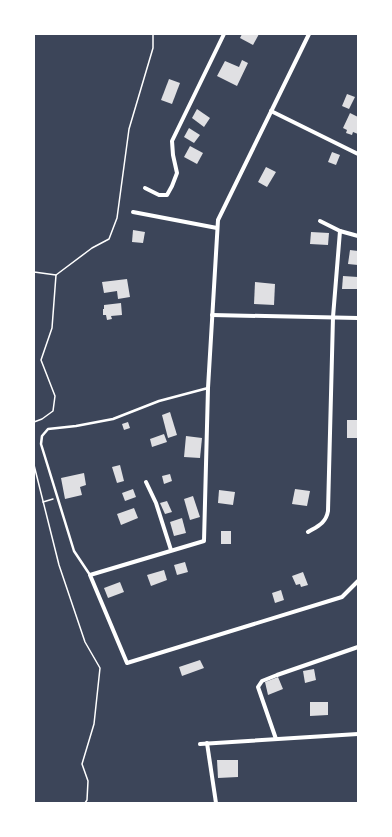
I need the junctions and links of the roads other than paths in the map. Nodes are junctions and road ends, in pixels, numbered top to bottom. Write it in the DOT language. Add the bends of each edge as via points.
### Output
graph roads {
  1 [pos="224,34"];
  2 [pos="310,34"];
  3 [pos="271,111"];
  4 [pos="358,154"];
  5 [pos="145,188"];
  6 [pos="133,212"];
  7 [pos="320,221"];
  8 [pos="218,228"];
  9 [pos="340,231"];
  10 [pos="358,236"];
  11 [pos="212,315"];
  12 [pos="333,317"];
  13 [pos="358,318"];
  14 [pos="208,388"];
  15 [pos="146,482"];
  16 [pos="308,532"];
  17 [pos="171,550"];
  18 [pos="90,575"];
  19 [pos="358,581"];
  20 [pos="358,646"];
  21 [pos="358,734"];
  22 [pos="276,739"];
  23 [pos="207,743"];
  24 [pos="200,744"];
  25 [pos="216,803"];
  1 -- 5 [label="street" via="172,141 177,173 172,186 167,195 159,195"];
  2 -- 3 [label="street"];
  3 -- 4 [label="street"];
  3 -- 8 [label="street" via="218,220"];
  6 -- 8 [label="street"];
  7 -- 9 [label="street"];
  8 -- 11 [label="street"];
  9 -- 10 [label="street"];
  9 -- 12 [label="street"];
  11 -- 12 [label="street"];
  11 -- 14 [label="street"];
  12 -- 13 [label="street"];
  12 -- 16 [label="street" via="328,511 323,523"];
  14 -- 17 [label="street" via="204,541"];
  14 -- 18 [label="lane" via="159,401 113,419 48,429 42,436 41,444 74,551"];
  15 -- 17 [label="street" via="156,503"];
  17 -- 18 [label="street"];
  18 -- 19 [label="street" via="127,663 342,596"];
  20 -- 22 [label="street" via="262,681 258,687"];
  21 -- 22 [label="street"];
  22 -- 23 [label="street"];
  23 -- 24 [label="street"];
  23 -- 25 [label="street"];
}
